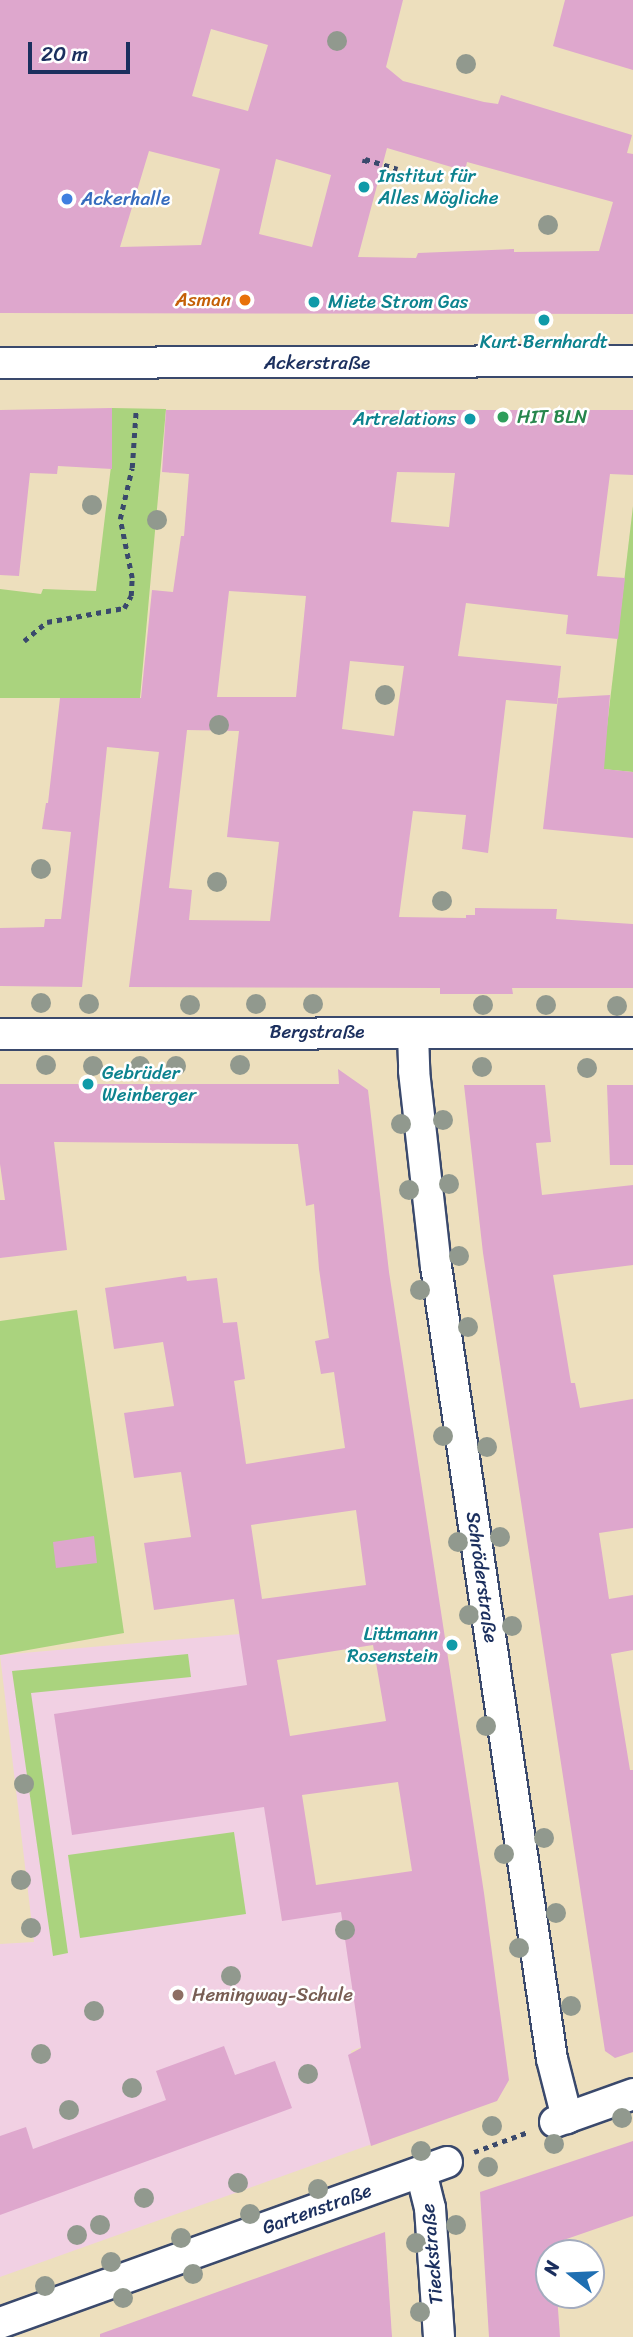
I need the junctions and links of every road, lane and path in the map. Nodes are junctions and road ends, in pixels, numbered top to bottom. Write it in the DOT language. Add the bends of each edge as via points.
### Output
graph roads {
  1 [pos="364,163"];
  2 [pos="398,169"];
  3 [pos="633,361"];
  4 [pos="0,363"];
  5 [pos="136,409"];
  6 [pos="24,641"];
  7 [pos="633,1033"];
  8 [pos="0,1034"];
  9 [pos="413,1034"];
  10 [pos="633,2094"];
  11 [pos="561,2120"];
  12 [pos="434,2167"];
  13 [pos="0,2323"];
  14 [pos="439,2337"];
  1 -- 2 [label="path" via="365,159"];
  3 -- 4 [label="street, Ackerstraße"];
  5 -- 6 [label="path" via="132,468 120,519 132,578 131,596 124,608 47,622"];
  7 -- 9 [label="street, Bergstraße"];
  8 -- 9 [label="street, Bergstraße"];
  9 -- 11 [label="street, Schröderstraße" via="436,1266"];
  10 -- 11 [label="street"];
  11 -- 12 [label="path"];
  12 -- 13 [label="street, Gartenstraße"];
  12 -- 14 [label="street, Tieckstraße" via="430,2208"];
}
